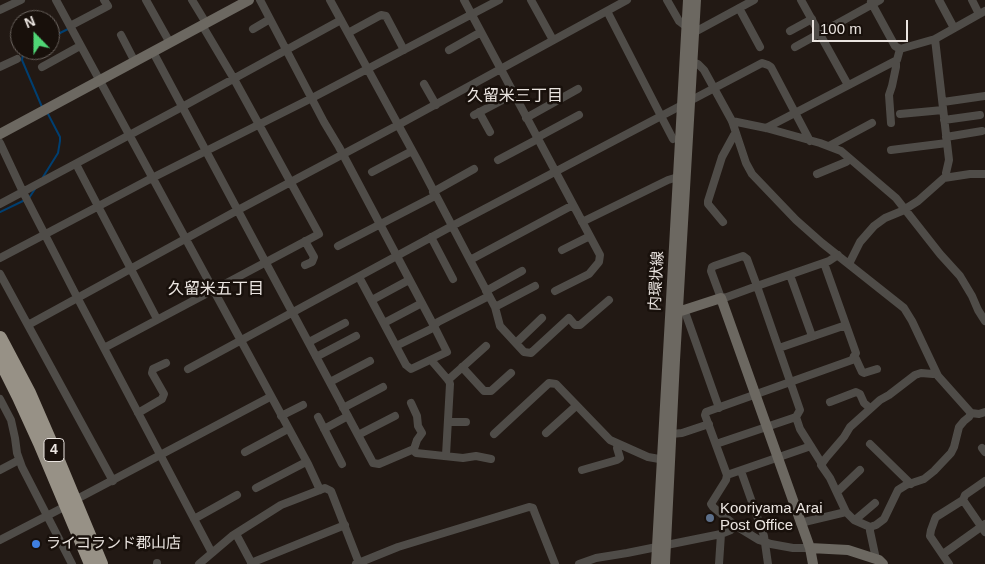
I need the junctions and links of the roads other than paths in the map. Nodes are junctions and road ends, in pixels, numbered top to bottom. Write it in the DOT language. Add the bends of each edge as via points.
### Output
graph roads {
  1 [pos="20,0"];
  2 [pos="56,0"];
  3 [pos="104,0"];
  4 [pos="146,0"];
  5 [pos="192,0"];
  6 [pos="250,0"];
  7 [pos="260,0"];
  8 [pos="330,0"];
  9 [pos="464,0"];
  10 [pos="499,0"];
  11 [pos="532,0"];
  12 [pos="627,0"];
  13 [pos="667,0"];
  14 [pos="688,0"];
  15 [pos="696,0"];
  16 [pos="754,0"];
  17 [pos="801,0"];
  18 [pos="880,0"];
  19 [pos="939,0"];
  20 [pos="972,0"];
  21 [pos="871,2"];
  22 [pos="739,8"];
  23 [pos="0,10"];
  24 [pos="607,11"];
  25 [pos="982,12"];
  26 [pos="472,15"];
  27 [pos="270,19"];
  28 [pos="812,19"];
  29 [pos="341,20"];
  30 [pos="204,24"];
  31 [pos="70,26"];
  32 [pos="954,28"];
  33 [pos="253,29"];
  34 [pos="690,30"];
  35 [pos="790,31"];
  36 [pos="348,32"];
  37 [pos="481,32"];
  38 [pos="819,33"];
  39 [pos="121,35"];
  40 [pos="935,39"];
  41 [pos="553,40"];
  42 [pos="170,43"];
  43 [pos="80,46"];
  44 [pos="794,47"];
  45 [pos="760,48"];
  46 [pos="286,50"];
  47 [pos="404,50"];
  48 [pos="450,50"];
  49 [pos="900,50"];
  50 [pos="153,52"];
  51 [pos="15,60"];
  52 [pos="896,61"];
  53 [pos="135,62"];
  54 [pos="692,62"];
  55 [pos="0,67"];
  56 [pos="42,67"];
  57 [pos="367,69"];
  58 [pos="501,69"];
  59 [pos="234,79"];
  60 [pos="99,81"];
  61 [pos="424,84"];
  62 [pos="848,85"];
  63 [pos="714,88"];
  64 [pos="578,89"];
  65 [pos="514,94"];
  66 [pos="985,96"];
  67 [pos="312,98"];
  68 [pos="686,103"];
  69 [pos="436,104"];
  70 [pos="943,106"];
  71 [pos="182,107"];
  72 [pos="795,112"];
  73 [pos="984,113"];
  74 [pos="900,114"];
  75 [pos="579,115"];
  76 [pos="661,116"];
  77 [pos="526,118"];
  78 [pos="944,120"];
  79 [pos="732,121"];
  80 [pos="872,123"];
  81 [pos="891,123"];
  82 [pos="259,125"];
  83 [pos="398,125"];
  84 [pos="766,128"];
  85 [pos="982,131"];
  86 [pos="490,132"];
  87 [pos="736,133"];
  88 [pos="0,134"];
  89 [pos="128,135"];
  90 [pos="538,138"];
  91 [pos="673,139"];
  92 [pos="810,140"];
  93 [pos="947,140"];
  94 [pos="0,143"];
  95 [pos="829,146"];
  96 [pos="892,150"];
  97 [pos="206,151"];
  98 [pos="412,151"];
  99 [pos="343,154"];
  100 [pos="850,159"];
  101 [pos="498,160"];
  102 [pos="76,164"];
  103 [pos="474,169"];
  104 [pos="555,171"];
  105 [pos="372,172"];
  106 [pos="817,174"];
  107 [pos="985,174"];
  108 [pos="678,177"];
  109 [pos="947,177"];
  110 [pos="152,178"];
  111 [pos="291,182"];
  112 [pos="23,192"];
  113 [pos="434,194"];
  114 [pos="0,204"];
  115 [pos="573,205"];
  116 [pos="98,206"];
  117 [pos="905,208"];
  118 [pos="238,210"];
  119 [pos="582,222"];
  120 [pos="723,222"];
  121 [pos="380,224"];
  122 [pos="452,226"];
  123 [pos="45,234"];
  124 [pos="590,236"];
  125 [pos="431,238"];
  126 [pos="185,240"];
  127 [pos="305,241"];
  128 [pos="338,246"];
  129 [pos="562,250"];
  130 [pos="397,256"];
  131 [pos="838,256"];
  132 [pos="0,258"];
  133 [pos="470,260"];
  134 [pos="266,262"];
  135 [pos="824,263"];
  136 [pos="849,264"];
  137 [pos="305,265"];
  138 [pos="130,269"];
  139 [pos="522,271"];
  140 [pos="0,274"];
  141 [pos="790,275"];
  142 [pos="359,276"];
  143 [pos="453,279"];
  144 [pos="409,280"];
  145 [pos="535,286"];
  146 [pos="757,286"];
  147 [pos="212,290"];
  148 [pos="556,291"];
  149 [pos="487,293"];
  150 [pos="77,297"];
  151 [pos="721,298"];
  152 [pos="372,300"];
  153 [pos="609,300"];
  154 [pos="422,304"];
  155 [pos="495,307"];
  156 [pos="681,311"];
  157 [pos="293,312"];
  158 [pos="542,318"];
  159 [pos="157,319"];
  160 [pos="985,321"];
  161 [pos="345,323"];
  162 [pos="384,323"];
  163 [pos="28,325"];
  164 [pos="846,325"];
  165 [pos="434,326"];
  166 [pos="356,336"];
  167 [pos="812,336"];
  168 [pos="0,338"];
  169 [pos="240,340"];
  170 [pos="309,342"];
  171 [pos="516,343"];
  172 [pos="396,346"];
  173 [pos="486,346"];
  174 [pos="104,348"];
  175 [pos="779,348"];
  176 [pos="854,356"];
  177 [pos="316,357"];
  178 [pos="0,359"];
  179 [pos="431,360"];
  180 [pos="370,361"];
  181 [pos="166,363"];
  182 [pos="462,368"];
  183 [pos="188,369"];
  184 [pos="877,369"];
  185 [pos="511,372"];
  186 [pos="936,374"];
  187 [pos="448,380"];
  188 [pos="330,382"];
  189 [pos="791,382"];
  190 [pos="383,387"];
  191 [pos="755,394"];
  192 [pos="270,397"];
  193 [pos="0,399"];
  194 [pos="830,402"];
  195 [pos="411,403"];
  196 [pos="303,405"];
  197 [pos="576,406"];
  198 [pos="343,408"];
  199 [pos="719,408"];
  200 [pos="870,408"];
  201 [pos="138,412"];
  202 [pos="985,412"];
  203 [pos="971,413"];
  204 [pos="281,416"];
  205 [pos="348,416"];
  206 [pos="395,416"];
  207 [pos="318,417"];
  208 [pos="796,417"];
  209 [pos="448,422"];
  210 [pos="466,422"];
  211 [pos="709,424"];
  212 [pos="766,427"];
  213 [pos="288,429"];
  214 [pos="324,429"];
  215 [pos="546,433"];
  216 [pos="494,434"];
  217 [pos="671,434"];
  218 [pos="358,435"];
  219 [pos="618,444"];
  220 [pos="716,444"];
  221 [pos="870,444"];
  222 [pos="811,446"];
  223 [pos="413,450"];
  224 [pos="245,452"];
  225 [pos="446,455"];
  226 [pos="161,456"];
  227 [pos="491,458"];
  228 [pos="777,458"];
  229 [pos="19,460"];
  230 [pos="666,460"];
  231 [pos="306,462"];
  232 [pos="342,464"];
  233 [pos="822,464"];
  234 [pos="0,470"];
  235 [pos="582,470"];
  236 [pos="741,470"];
  237 [pos="860,470"];
  238 [pos="727,475"];
  239 [pos="112,481"];
  240 [pos="985,481"];
  241 [pos="911,484"];
  242 [pos="256,488"];
  243 [pos="320,490"];
  244 [pos="837,492"];
  245 [pos="237,495"];
  246 [pos="963,500"];
  247 [pos="71,503"];
  248 [pos="875,503"];
  249 [pos="846,512"];
  250 [pos="48,516"];
  251 [pos="194,519"];
  252 [pos="855,520"];
  253 [pos="800,523"];
  254 [pos="345,525"];
  255 [pos="736,526"];
  256 [pos="870,526"];
  257 [pos="984,527"];
  258 [pos="236,534"];
  259 [pos="721,534"];
  260 [pos="0,540"];
  261 [pos="765,542"];
  262 [pos="661,546"];
  263 [pos="810,548"];
  264 [pos="212,553"];
  265 [pos="942,554"];
  266 [pos="601,561"];
  267 [pos="879,561"];
  268 [pos="251,563"];
  269 [pos="358,563"];
  270 [pos="72,564"];
  271 [pos="90,564"];
  272 [pos="102,564"];
  273 [pos="199,564"];
  274 [pos="555,564"];
  275 [pos="579,564"];
  276 [pos="656,564"];
  277 [pos="665,564"];
  278 [pos="719,564"];
  279 [pos="768,564"];
  280 [pos="813,564"];
  281 [pos="949,564"];
  1 -- 23 [label="street"];
  2 -- 31 [label="street"];
  3 -- 31 [label="street" via="108,6"];
  4 -- 42 [label="street"];
  5 -- 30 [label="street"];
  6 -- 30 [label="street"];
  7 -- 27 [label="street"];
  8 -- 29 [label="street"];
  9 -- 26 [label="street"];
  10 -- 26 [label="street"];
  11 -- 41 [label="street"];
  12 -- 24 [label="street"];
  13 -- 34 [label="street" via="679,21"];
  14 -- 34 [label="street, 内環状線"];
  15 -- 34 [label="street, 内環状線"];
  16 -- 22 [label="street"];
  17 -- 28 [label="street"];
  18 -- 21 [label="street"];
  19 -- 32 [label="street"];
  20 -- 25 [label="street"];
  21 -- 38 [label="street"];
  21 -- 49 [label="street" via="894,46"];
  22 -- 34 [label="street"];
  22 -- 45 [label="street"];
  24 -- 41 [label="street"];
  24 -- 76 [label="street"];
  25 -- 32 [label="street"];
  26 -- 37 [label="street"];
  26 -- 47 [label="street"];
  27 -- 33 [label="street"];
  27 -- 46 [label="street"];
  28 -- 35 [label="street"];
  28 -- 38 [label="street"];
  29 -- 36 [label="street"];
  29 -- 46 [label="street"];
  30 -- 42 [label="street"];
  30 -- 59 [label="street"];
  31 -- 43 [label="street"];
  32 -- 40 [label="street"];
  34 -- 54 [label="street, 内環状線"];
  34 -- 68 [label="street, 内環状線"];
  36 -- 47 [label="street" via="381,15 386,16"];
  36 -- 57 [label="street"];
  37 -- 48 [label="street"];
  37 -- 58 [label="street"];
  38 -- 44 [label="street"];
  38 -- 62 [label="street"];
  39 -- 53 [label="street"];
  40 -- 49 [label="street"];
  40 -- 70 [label="street"];
  41 -- 58 [label="street"];
  42 -- 50 [label="street"];
  43 -- 56 [label="street"];
  43 -- 60 [label="street"];
  46 -- 59 [label="street"];
  46 -- 67 [label="street"];
  47 -- 57 [label="street"];
  49 -- 52 [label="street"];
  50 -- 53 [label="street"];
  50 -- 71 [label="street"];
  51 -- 55 [label="street"];
  52 -- 62 [label="street"];
  52 -- 81 [label="street" via="889,95"];
  53 -- 60 [label="street"];
  54 -- 63 [label="street" via="701,66"];
  54 -- 68 [label="street, 内環状線"];
  57 -- 67 [label="street"];
  57 -- 83 [label="street"];
  58 -- 65 [label="street"];
  58 -- 69 [label="street"];
  59 -- 71 [label="street"];
  59 -- 82 [label="street"];
  60 -- 88 [label="street"];
  60 -- 89 [label="street"];
  61 -- 69 [label="street"];
  62 -- 72 [label="street"];
  63 -- 68 [label="street"];
  63 -- 72 [label="street" via="762,64 768,65"];
  63 -- 79 [label="street"];
  64 -- 77 [label="street"];
  65 -- 77 [label="street"];
  65 -- 86 [label="street" via="477,114"];
  66 -- 70 [label="street"];
  67 -- 82 [label="street"];
  67 -- 99 [label="street"];
  68 -- 76 [label="street"];
  68 -- 108 [label="street, 内環状線"];
  68 -- 156 [label="street, 内環状線"];
  69 -- 83 [label="street"];
  70 -- 74 [label="street"];
  70 -- 78 [label="street"];
  71 -- 89 [label="street"];
  71 -- 97 [label="street"];
  72 -- 84 [label="street"];
  72 -- 92 [label="street"];
  73 -- 78 [label="street"];
  75 -- 90 [label="street"];
  76 -- 91 [label="street"];
  76 -- 104 [label="street"];
  77 -- 90 [label="street"];
  78 -- 93 [label="street"];
  79 -- 84 [label="street"];
  79 -- 87 [label="street"];
  80 -- 95 [label="street"];
  82 -- 97 [label="street"];
  82 -- 111 [label="street"];
  83 -- 98 [label="street"];
  83 -- 99 [label="street"];
  84 -- 92 [label="street"];
  85 -- 93 [label="street"];
  87 -- 120 [label="street" via="722,157 708,201"];
  87 -- 131 [label="street" via="752,174 796,220"];
  89 -- 102 [label="street"];
  89 -- 110 [label="street"];
  90 -- 101 [label="street"];
  90 -- 104 [label="street"];
  92 -- 95 [label="street"];
  93 -- 96 [label="street"];
  93 -- 109 [label="street"];
  94 -- 112 [label="street"];
  95 -- 100 [label="street"];
  97 -- 110 [label="street"];
  97 -- 118 [label="street"];
  98 -- 105 [label="street"];
  98 -- 113 [label="street"];
  99 -- 111 [label="street"];
  99 -- 121 [label="street"];
  100 -- 106 [label="street"];
  100 -- 117 [label="street"];
  102 -- 112 [label="street"];
  102 -- 116 [label="street"];
  103 -- 113 [label="street"];
  104 -- 115 [label="street"];
  104 -- 122 [label="street"];
  107 -- 109 [label="street"];
  108 -- 119 [label="street"];
  108 -- 230 [label="street, 内環状線"];
  109 -- 117 [label="street"];
  110 -- 116 [label="street"];
  110 -- 126 [label="street"];
  111 -- 118 [label="street"];
  111 -- 127 [label="street" via="319,234"];
  112 -- 114 [label="street"];
  112 -- 123 [label="street"];
  113 -- 121 [label="street"];
  113 -- 122 [label="street"];
  115 -- 119 [label="street"];
  115 -- 133 [label="street"];
  116 -- 123 [label="street"];
  116 -- 138 [label="street"];
  117 -- 136 [label="street" via="874,226 860,242"];
  117 -- 160 [label="street" via="960,276"];
  118 -- 126 [label="street"];
  118 -- 134 [label="street"];
  119 -- 124 [label="street"];
  121 -- 128 [label="street"];
  121 -- 130 [label="street"];
  122 -- 125 [label="street"];
  122 -- 133 [label="street"];
  123 -- 132 [label="street"];
  123 -- 150 [label="street"];
  124 -- 129 [label="street"];
  124 -- 148 [label="street" via="600,255 599,262 589,274"];
  125 -- 130 [label="street"];
  125 -- 143 [label="street"];
  126 -- 138 [label="street"];
  126 -- 147 [label="street"];
  127 -- 134 [label="street"];
  127 -- 137 [label="street" via="314,257"];
  130 -- 142 [label="street"];
  130 -- 144 [label="street"];
  131 -- 135 [label="street"];
  131 -- 136 [label="street"];
  133 -- 149 [label="street"];
  134 -- 147 [label="street"];
  134 -- 157 [label="street"];
  135 -- 141 [label="street"];
  135 -- 164 [label="street"];
  136 -- 186 [label="street" via="904,308"];
  138 -- 150 [label="street"];
  138 -- 159 [label="street"];
  139 -- 149 [label="street"];
  140 -- 163 [label="street"];
  141 -- 146 [label="street"];
  141 -- 167 [label="street"];
  142 -- 152 [label="street"];
  142 -- 157 [label="street"];
  144 -- 152 [label="street"];
  144 -- 154 [label="street"];
  145 -- 155 [label="street"];
  146 -- 151 [label="street"];
  146 -- 151 [label="street" via="747,258 743,256 720,263 711,271"];
  146 -- 175 [label="street"];
  147 -- 159 [label="street"];
  147 -- 169 [label="street"];
  149 -- 155 [label="street"];
  149 -- 165 [label="street"];
  150 -- 163 [label="street"];
  150 -- 174 [label="street"];
  151 -- 156 [label="street"];
  151 -- 191 [label="street"];
  152 -- 162 [label="street"];
  153 -- 171 [label="street" via="580,325 575,325 569,318 531,353 524,352"];
  154 -- 162 [label="street"];
  154 -- 165 [label="street"];
  155 -- 171 [label="street" via="500,326"];
  156 -- 199 [label="street"];
  156 -- 217 [label="street, 内環状線"];
  157 -- 169 [label="street"];
  157 -- 170 [label="street"];
  158 -- 171 [label="street"];
  159 -- 174 [label="street"];
  161 -- 170 [label="street"];
  162 -- 172 [label="street"];
  163 -- 239 [label="street"];
  164 -- 167 [label="street"];
  164 -- 176 [label="street" via="856,353"];
  165 -- 172 [label="street"];
  165 -- 179 [label="street" via="447,352"];
  166 -- 177 [label="street"];
  167 -- 175 [label="street"];
  168 -- 247 [label="highway, 4" via="29,393"];
  169 -- 183 [label="street"];
  169 -- 192 [label="street"];
  170 -- 177 [label="street"];
  172 -- 179 [label="street" via="411,369"];
  173 -- 182 [label="street"];
  174 -- 201 [label="street"];
  175 -- 189 [label="street"];
  176 -- 184 [label="street" via="864,373"];
  176 -- 189 [label="street" via="852,360"];
  177 -- 188 [label="street"];
  178 -- 247 [label="highway, 4"];
  179 -- 187 [label="street"];
  180 -- 188 [label="street"];
  181 -- 201 [label="street" via="153,369 152,373 164,394 162,399"];
  182 -- 185 [label="street" via="484,391 491,391"];
  182 -- 187 [label="street"];
  186 -- 200 [label="street" via="921,373 909,379"];
  186 -- 203 [label="street"];
  187 -- 209 [label="street"];
  188 -- 198 [label="street"];
  189 -- 191 [label="street"];
  189 -- 208 [label="street" via="800,410"];
  190 -- 198 [label="street"];
  191 -- 199 [label="street"];
  191 -- 212 [label="street"];
  192 -- 204 [label="street"];
  192 -- 226 [label="street"];
  193 -- 229 [label="street" via="11,420"];
  194 -- 200 [label="street" via="856,392"];
  195 -- 223 [label="street" via="422,433"];
  196 -- 204 [label="street"];
  197 -- 215 [label="street"];
  197 -- 216 [label="street" via="556,384 549,383"];
  197 -- 219 [label="street" via="606,437"];
  198 -- 205 [label="street"];
  199 -- 211 [label="street" via="706,412"];
  200 -- 233 [label="street" via="850,427"];
  201 -- 226 [label="street"];
  202 -- 203 [label="street"];
  203 -- 241 [label="street" via="959,426 949,455 934,471"];
  204 -- 213 [label="street"];
  205 -- 214 [label="street"];
  205 -- 218 [label="street"];
  206 -- 218 [label="street"];
  207 -- 214 [label="street"];
  208 -- 212 [label="street"];
  208 -- 222 [label="street"];
  209 -- 210 [label="street"];
  209 -- 225 [label="street"];
  211 -- 217 [label="street"];
  211 -- 220 [label="street"];
  212 -- 220 [label="street"];
  212 -- 228 [label="street"];
  213 -- 224 [label="street"];
  213 -- 231 [label="street"];
  214 -- 232 [label="street"];
  217 -- 230 [label="street, 内環状線"];
  218 -- 223 [label="street" via="373,463 379,464"];
  219 -- 230 [label="street"];
  219 -- 235 [label="street" via="620,458"];
  220 -- 238 [label="street"];
  221 -- 241 [label="street"];
  222 -- 228 [label="street"];
  222 -- 233 [label="street"];
  223 -- 225 [label="street"];
  225 -- 227 [label="street"];
  226 -- 239 [label="street"];
  226 -- 251 [label="street"];
  228 -- 236 [label="street"];
  228 -- 253 [label="street"];
  229 -- 234 [label="street"];
  229 -- 250 [label="street"];
  230 -- 262 [label="street, 内環状線"];
  231 -- 242 [label="street"];
  231 -- 243 [label="street"];
  233 -- 244 [label="street"];
  236 -- 238 [label="street"];
  236 -- 261 [label="street"];
  237 -- 244 [label="street"];
  238 -- 255 [label="street" via="711,504"];
  239 -- 247 [label="street"];
  240 -- 246 [label="street"];
  241 -- 256 [label="street" via="897,491 884,519"];
  243 -- 254 [label="street" via="330,490"];
  243 -- 258 [label="street" via="281,505"];
  244 -- 249 [label="street"];
  245 -- 251 [label="street"];
  246 -- 257 [label="street"];
  246 -- 265 [label="street" via="934,520 930,536"];
  247 -- 250 [label="street"];
  247 -- 271 [label="highway, 4"];
  247 -- 272 [label="highway, 4"];
  248 -- 252 [label="street"];
  249 -- 252 [label="street"];
  249 -- 253 [label="street"];
  250 -- 260 [label="street"];
  250 -- 270 [label="street"];
  251 -- 264 [label="street"];
  252 -- 256 [label="street"];
  253 -- 263 [label="street"];
  254 -- 268 [label="street"];
  254 -- 269 [label="street"];
  255 -- 259 [label="street"];
  255 -- 261 [label="street"];
  256 -- 267 [label="street"];
  257 -- 265 [label="street"];
  258 -- 264 [label="street"];
  258 -- 268 [label="street"];
  259 -- 262 [label="street"];
  259 -- 278 [label="street"];
  261 -- 263 [label="street"];
  261 -- 279 [label="street"];
  262 -- 266 [label="street"];
  262 -- 276 [label="street, 内環状線"];
  262 -- 277 [label="street, 内環状線"];
  263 -- 267 [label="street" via="842,549"];
  263 -- 280 [label="street"];
  264 -- 273 [label="street"];
  265 -- 281 [label="street"];
  266 -- 275 [label="street" via="596,558"];
  269 -- 274 [label="street" via="398,547 529,507 533,508"];
}
